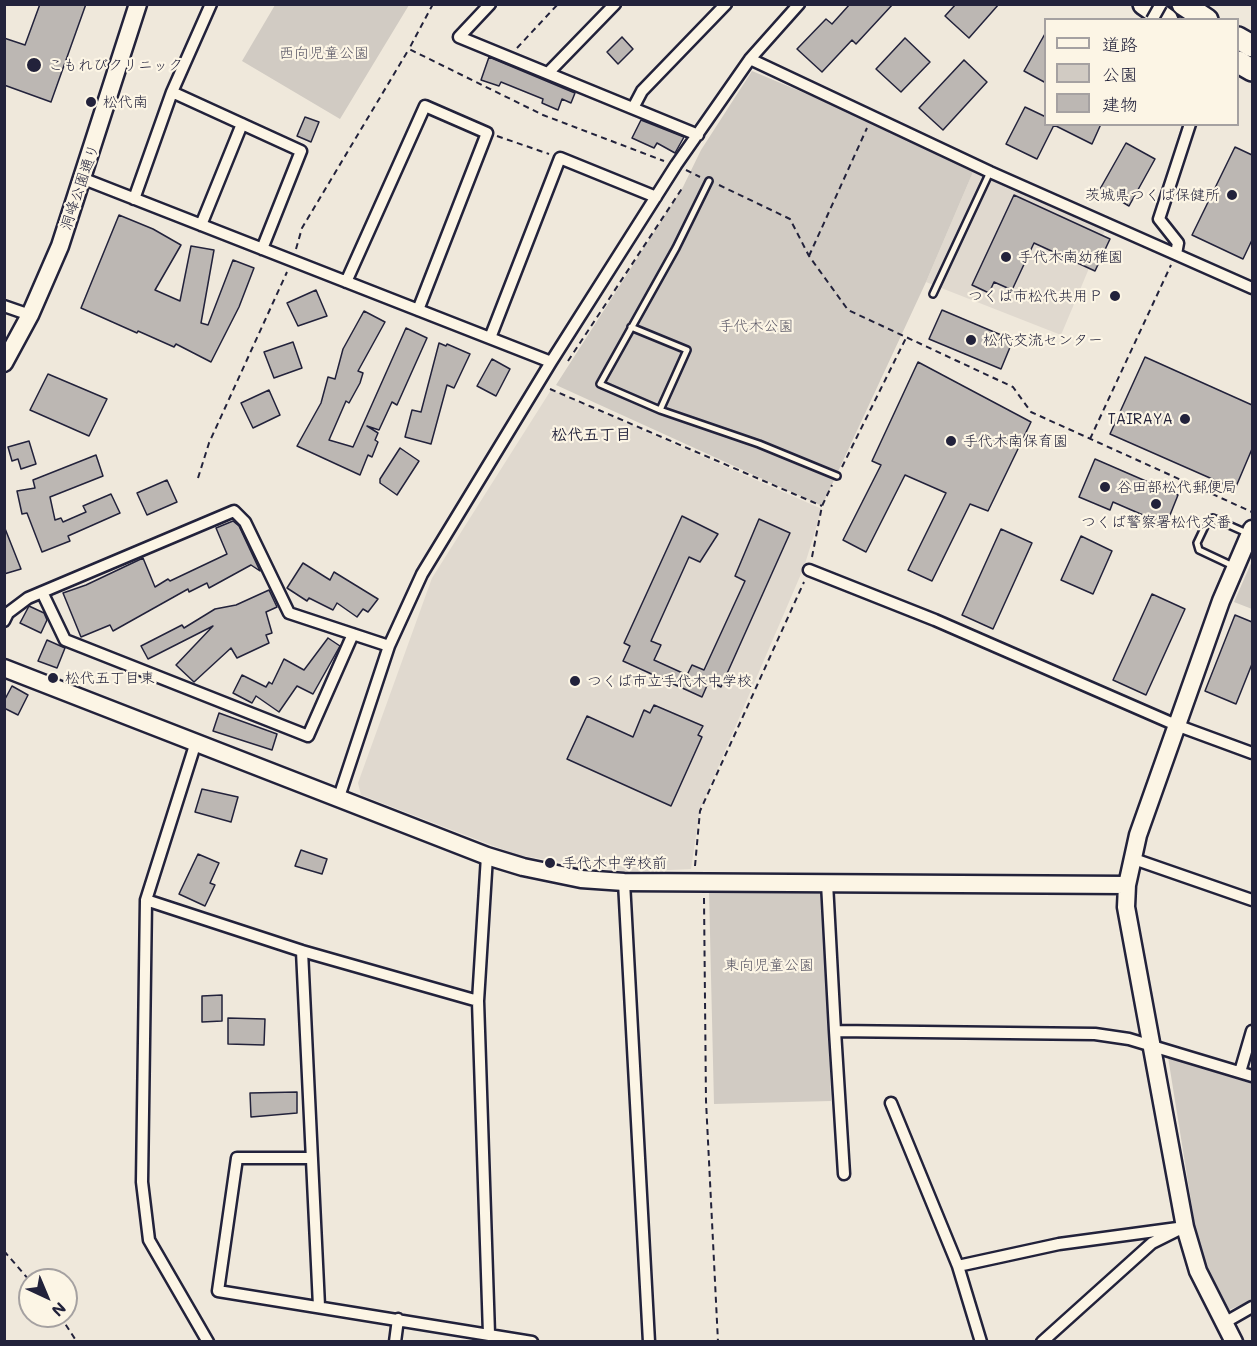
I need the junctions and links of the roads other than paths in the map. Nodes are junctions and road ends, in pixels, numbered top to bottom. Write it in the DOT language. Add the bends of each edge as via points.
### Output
graph roads {
  1 [pos="138,4"];
  2 [pos="211,4"];
  3 [pos="490,4"];
  4 [pos="615,4"];
  5 [pos="726,4"];
  6 [pos="799,4"];
  7 [pos="1144,4"];
  8 [pos="1161,4"];
  9 [pos="1183,4"];
  10 [pos="1153,18"];
  11 [pos="1164,18"];
  12 [pos="1204,18"];
  13 [pos="750,59"];
  14 [pos="548,73"];
  15 [pos="172,92"];
  16 [pos="633,108"];
  17 [pos="243,124"];
  18 [pos="1189,126"];
  19 [pos="698,135"];
  20 [pos="990,172"];
  21 [pos="84,179"];
  22 [pos="709,181"];
  23 [pos="656,197"];
  24 [pos="134,199"];
  25 [pos="201,225"];
  26 [pos="262,249"];
  27 [pos="1176,254"];
  28 [pos="346,282"];
  29 [pos="1252,288"];
  30 [pos="933,294"];
  31 [pos="4,306"];
  32 [pos="418,310"];
  33 [pos="30,315"];
  34 [pos="631,327"];
  35 [pos="490,338"];
  36 [pos="551,362"];
  37 [pos="4,363"];
  38 [pos="660,410"];
  39 [pos="837,476"];
  40 [pos="1251,531"];
  41 [pos="1236,567"];
  42 [pos="809,570"];
  43 [pos="42,592"];
  44 [pos="4,621"];
  45 [pos="353,634"];
  46 [pos="389,646"];
  47 [pos="4,668"];
  48 [pos="1176,725"];
  49 [pos="196,742"];
  50 [pos="1252,753"];
  51 [pos="339,797"];
  52 [pos="487,856"];
  53 [pos="1131,858"];
  54 [pos="624,882"];
  55 [pos="827,883"];
  56 [pos="1127,885"];
  57 [pos="146,900"];
  58 [pos="1252,900"];
  59 [pos="302,951"];
  60 [pos="478,1001"];
  61 [pos="834,1031"];
  62 [pos="1252,1031"];
  63 [pos="1152,1046"];
  64 [pos="1240,1072"];
  65 [pos="1252,1076"];
  66 [pos="891,1103"];
  67 [pos="312,1158"];
  68 [pos="844,1174"];
  69 [pos="1185,1227"];
  70 [pos="958,1266"];
  71 [pos="319,1306"];
  72 [pos="1252,1307"];
  73 [pos="398,1319"];
  74 [pos="1224,1323"];
  75 [pos="489,1334"];
  76 [pos="208,1341"];
  77 [pos="395,1341"];
  78 [pos="532,1341"];
  79 [pos="649,1341"];
  80 [pos="981,1341"];
  81 [pos="1042,1341"];
  82 [pos="1234,1341"];
  1 -- 21 [label="street, 洞峰公園通り"];
  2 -- 15 [label="street"];
  3 -- 14 [label="street" via="459,37"];
  4 -- 14 [label="street"];
  5 -- 16 [label="street" via="642,91"];
  6 -- 13 [label="street"];
  7 -- 11 [label="highway"];
  8 -- 10 [label="street, bridge"];
  9 -- 12 [label="highway"];
  13 -- 19 [label="street"];
  13 -- 20 [label="street"];
  14 -- 16 [label="street"];
  15 -- 17 [label="street"];
  15 -- 24 [label="street"];
  16 -- 19 [label="street"];
  17 -- 25 [label="street"];
  17 -- 26 [label="street" via="301,151"];
  18 -- 27 [label="street" via="1160,219 1178,243"];
  19 -- 23 [label="street"];
  20 -- 27 [label="street"];
  20 -- 30 [label="lane"];
  21 -- 24 [label="street"];
  21 -- 33 [label="street, 洞峰公園通り"];
  22 -- 34 [label="lane"];
  23 -- 35 [label="street" via="560,158"];
  23 -- 36 [label="street"];
  24 -- 25 [label="street"];
  25 -- 26 [label="street"];
  26 -- 28 [label="street"];
  27 -- 29 [label="street"];
  28 -- 32 [label="street"];
  28 -- 32 [label="street" via="424,106 487,133"];
  31 -- 33 [label="street"];
  32 -- 35 [label="street"];
  33 -- 37 [label="street, 洞峰公園通り"];
  34 -- 38 [label="lane" via="687,350"];
  34 -- 38 [label="lane" via="600,384"];
  35 -- 36 [label="street"];
  36 -- 46 [label="street" via="422,574"];
  38 -- 39 [label="lane"];
  40 -- 41 [label="street"];
  40 -- 41 [label="lane" via="1214,518 1207,522 1197,543 1198,550"];
  41 -- 48 [label="street"];
  42 -- 48 [label="street"];
  43 -- 44 [label="street" via="8,613"];
  43 -- 45 [label="street" via="234,511 245,522 289,613"];
  43 -- 45 [label="street" via="65,640 308,736"];
  45 -- 46 [label="street"];
  46 -- 51 [label="street"];
  47 -- 49 [label="street"];
  48 -- 50 [label="street"];
  48 -- 53 [label="street"];
  49 -- 51 [label="street"];
  49 -- 57 [label="street"];
  51 -- 52 [label="street"];
  52 -- 54 [label="street" via="581,879"];
  52 -- 60 [label="street"];
  53 -- 56 [label="street"];
  53 -- 58 [label="street"];
  54 -- 55 [label="street"];
  54 -- 79 [label="street"];
  55 -- 56 [label="street"];
  55 -- 61 [label="street"];
  56 -- 63 [label="street" via="1129,926"];
  57 -- 59 [label="street"];
  57 -- 76 [label="street" via="142,1182 149,1240"];
  59 -- 60 [label="street"];
  59 -- 67 [label="street"];
  60 -- 75 [label="street"];
  61 -- 63 [label="street" via="1095,1034"];
  61 -- 68 [label="street"];
  62 -- 64 [label="street"];
  63 -- 64 [label="street"];
  63 -- 69 [label="street"];
  64 -- 65 [label="street"];
  66 -- 70 [label="street"];
  67 -- 71 [label="street"];
  67 -- 71 [label="street" via="237,1158 218,1291"];
  69 -- 70 [label="street" via="1059,1244"];
  69 -- 74 [label="street" via="1198,1271"];
  69 -- 81 [label="street" via="1152,1243"];
  70 -- 80 [label="street"];
  71 -- 73 [label="street"];
  72 -- 74 [label="street"];
  73 -- 75 [label="street"];
  73 -- 77 [label="street"];
  74 -- 82 [label="street"];
  75 -- 78 [label="street"];
}
